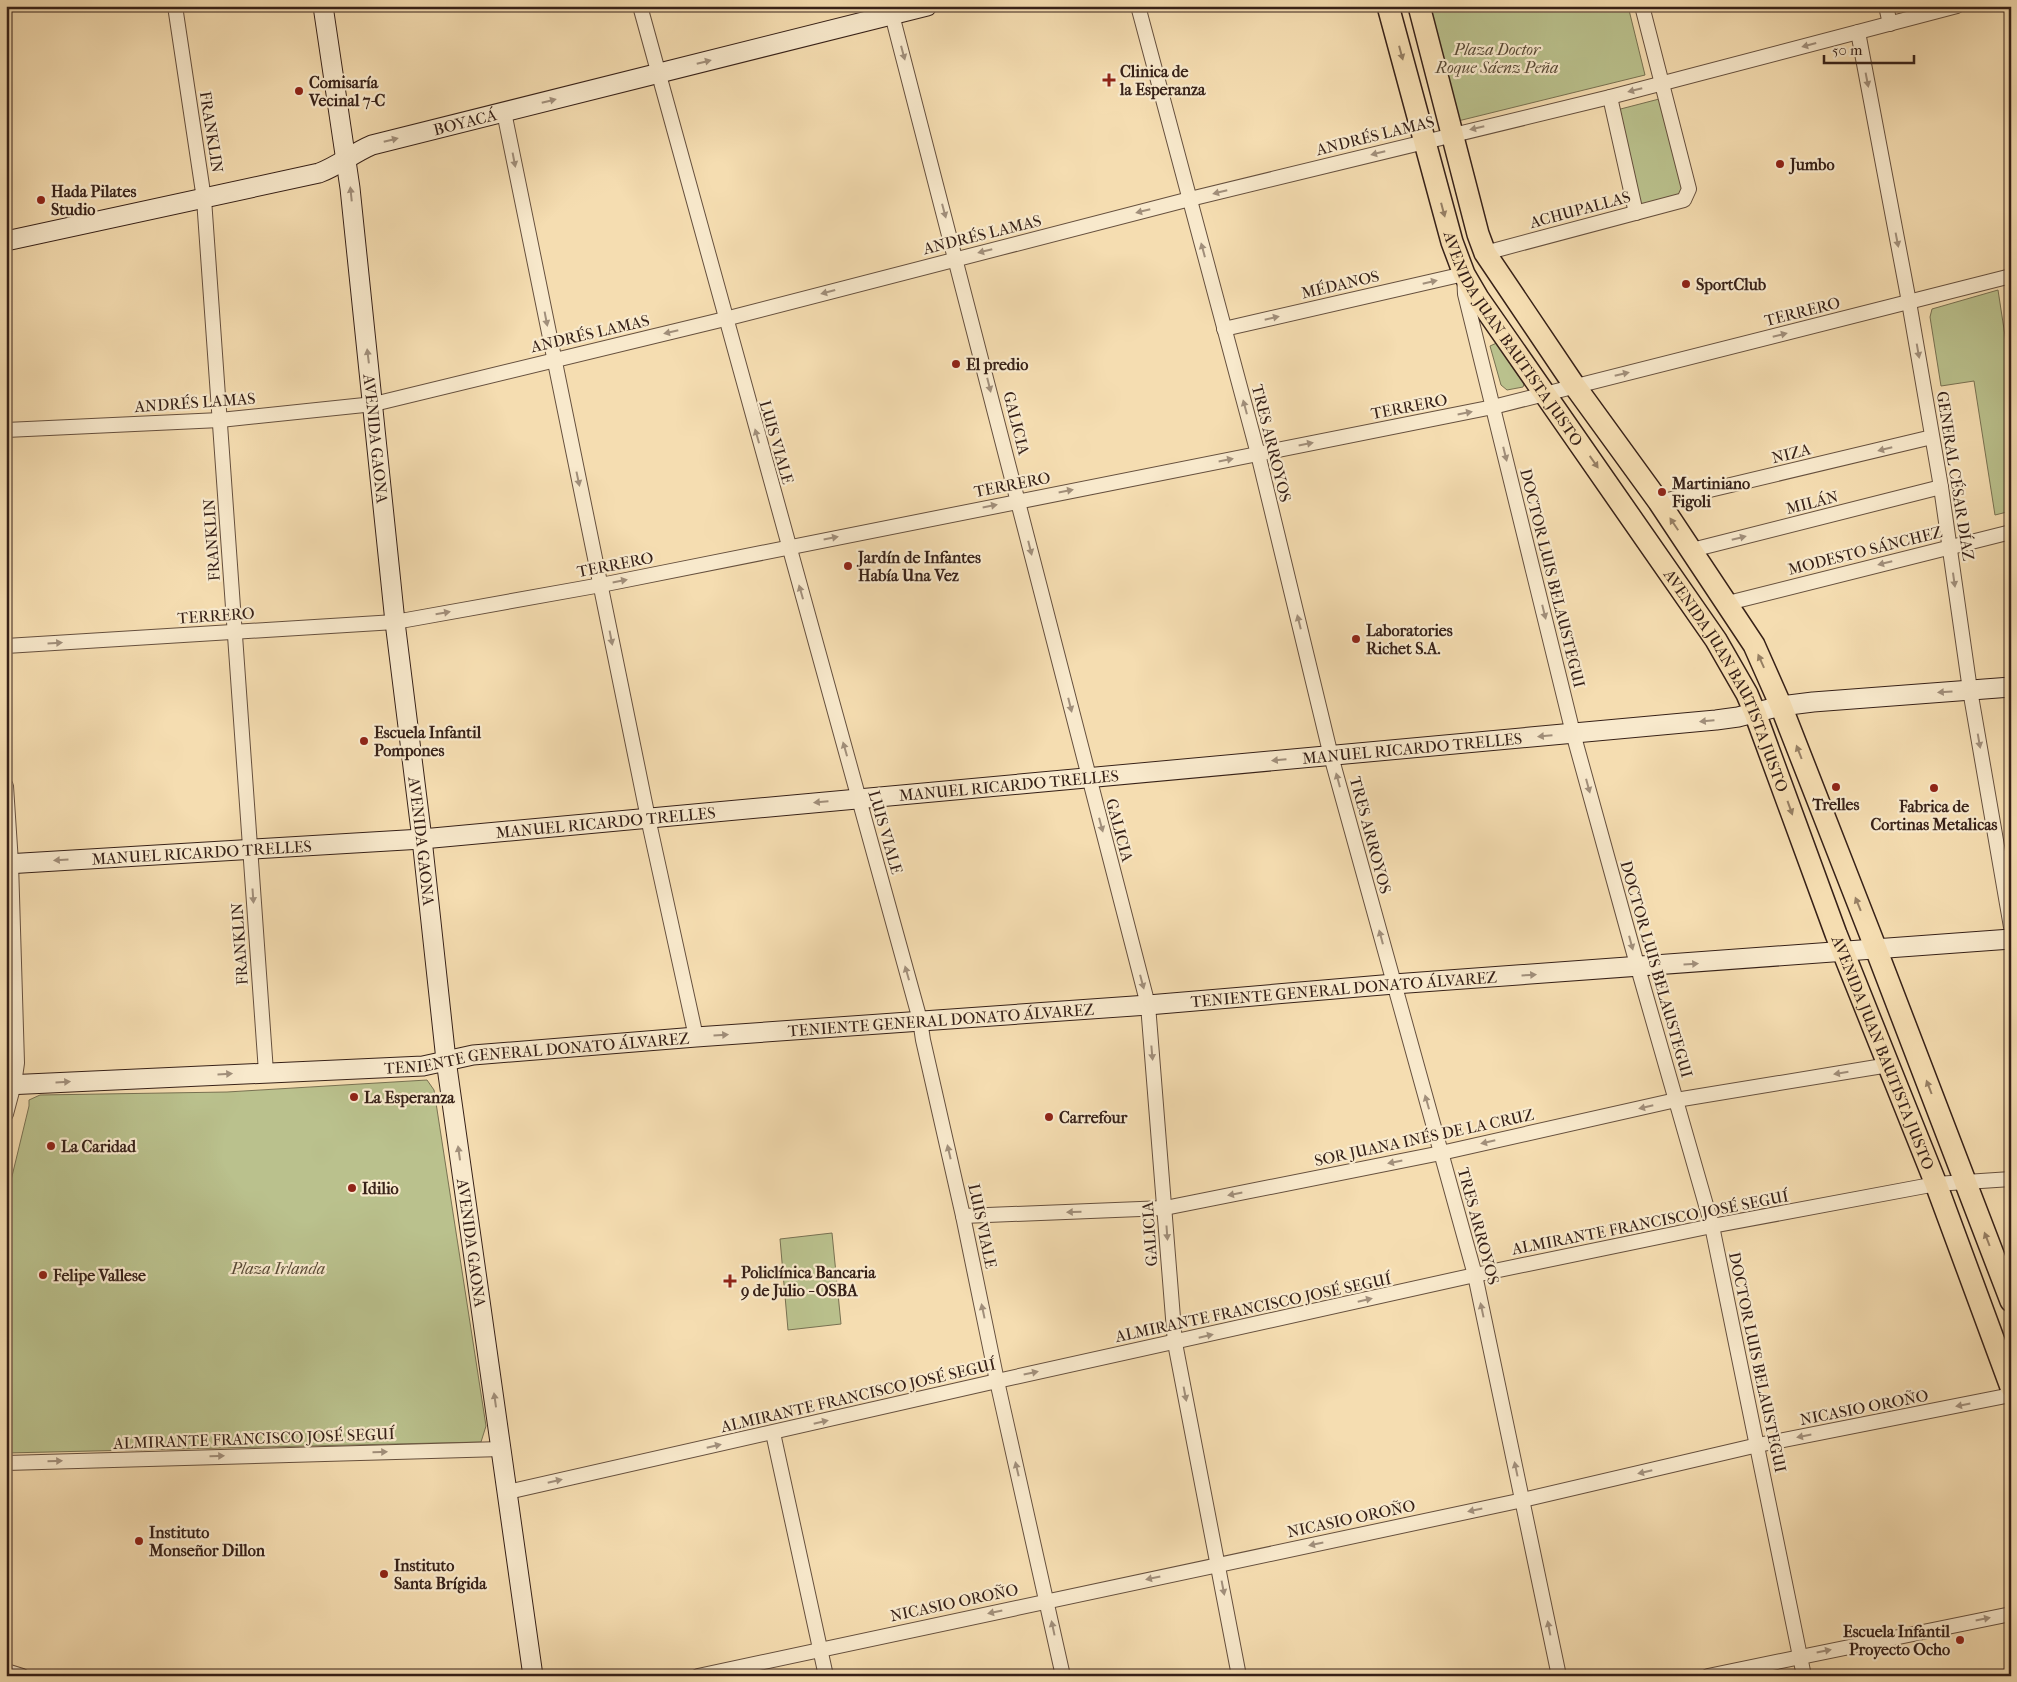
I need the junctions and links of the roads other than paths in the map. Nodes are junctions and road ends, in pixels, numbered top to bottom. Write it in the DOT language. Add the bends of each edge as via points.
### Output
graph roads {
  1 [pos="175,6"];
  2 [pos="323,6"];
  3 [pos="640,6"];
  4 [pos="927,6"];
  5 [pos="1138,6"];
  6 [pos="1388,6"];
  7 [pos="1419,6"];
  8 [pos="1642,6"];
  9 [pos="1886,6"];
  10 [pos="1957,6"];
  11 [pos="891,11"];
  12 [pos="1890,24"];
  13 [pos="1858,32"];
  14 [pos="657,74"];
  15 [pos="1663,83"];
  16 [pos="1610,97"];
  17 [pos="504,112"];
  18 [pos="1452,134"];
  19 [pos="1425,142"];
  20 [pos="347,159"];
  21 [pos="204,199"];
  22 [pos="1190,199"];
  23 [pos="1636,213"];
  24 [pos="6,241"];
  25 [pos="1485,252"];
  26 [pos="956,258"];
  27 [pos="1464,274"];
  28 [pos="2011,276"];
  29 [pos="1909,302"];
  30 [pos="725,319"];
  31 [pos="1224,329"];
  32 [pos="554,359"];
  33 [pos="1574,385"];
  34 [pos="1546,394"];
  35 [pos="374,404"];
  36 [pos="1493,407"];
  37 [pos="220,420"];
  38 [pos="6,430"];
  39 [pos="1932,437"];
  40 [pos="1258,454"];
  41 [pos="1941,487"];
  42 [pos="1018,500"];
  43 [pos="1659,502"];
  44 [pos="2011,532"];
  45 [pos="788,546"];
  46 [pos="1950,546"];
  47 [pos="1692,550"];
  48 [pos="601,585"];
  49 [pos="1728,603"];
  50 [pos="395,622"];
  51 [pos="234,631"];
  52 [pos="6,646"];
  53 [pos="2011,688"];
  54 [pos="1970,690"];
  55 [pos="1780,706"];
  56 [pos="1755,713"];
  57 [pos="1574,733"];
  58 [pos="1331,756"];
  59 [pos="1088,778"];
  60 [pos="6,786"];
  61 [pos="858,799"];
  62 [pos="648,818"];
  63 [pos="422,839"];
  64 [pos="249,848"];
  65 [pos="9,864"];
  66 [pos="2011,927"];
  67 [pos="2011,940"];
  68 [pos="1876,949"];
  69 [pos="1843,952"];
  70 [pos="1638,968"];
  71 [pos="1394,984"];
  72 [pos="1148,1005"];
  73 [pos="920,1020"];
  74 [pos="696,1037"];
  75 [pos="446,1060"];
  76 [pos="1889,1065"];
  77 [pos="266,1072"];
  78 [pos="10,1085"];
  79 [pos="1676,1100"];
  80 [pos="6,1114"];
  81 [pos="1441,1152"];
  82 [pos="2011,1179"];
  83 [pos="1965,1182"];
  84 [pos="1936,1184"];
  85 [pos="1165,1208"];
  86 [pos="963,1216"];
  87 [pos="1712,1226"];
  88 [pos="1475,1276"];
  89 [pos="2011,1301"];
  90 [pos="1174,1343"];
  91 [pos="997,1381"];
  92 [pos="2011,1387"];
  93 [pos="2011,1395"];
  94 [pos="774,1433"];
  95 [pos="1758,1445"];
  96 [pos="502,1449"];
  97 [pos="6,1463"];
  98 [pos="508,1492"];
  99 [pos="1523,1500"];
  100 [pos="1218,1564"];
  101 [pos="1047,1600"];
  102 [pos="2011,1614"];
  103 [pos="820,1650"];
  104 [pos="1800,1656"];
  105 [pos="6,1672"];
  106 [pos="22,1676"];
  107 [pos="533,1676"];
  108 [pos="698,1676"];
  109 [pos="826,1676"];
  110 [pos="1063,1676"];
  111 [pos="1240,1676"];
  112 [pos="1559,1676"];
  113 [pos="1708,1676"];
  114 [pos="1804,1676"];
  1 -- 21 [label="street, FRANKLIN"];
  2 -- 20 [label="street, AVENIDA GAONA"];
  3 -- 14 [label="street, LUIS VIALE"];
  4 -- 11 [label="street, BOYACÁ"];
  5 -- 22 [label="street, TRES ARROYOS"];
  6 -- 19 [label="main road, AVENIDA JUAN BAUTISTA JUSTO, one-way"];
  7 -- 18 [label="main road, AVENIDA JUAN BAUTISTA JUSTO"];
  8 -- 15 [label="street"];
  9 -- 12 [label="street"];
  10 -- 12 [label="street, ANDRÉS LAMAS"];
  14 -- 11 [label="street, BOYACÁ, one-way"];
  11 -- 26 [label="street, GALICIA, one-way"];
  12 -- 13 [label="street, ANDRÉS LAMAS"];
  13 -- 15 [label="street, ANDRÉS LAMAS, one-way"];
  13 -- 29 [label="street, GENERAL CÉSAR DÍAZ, one-way"];
  17 -- 14 [label="street, BOYACÁ, one-way"];
  14 -- 30 [label="street, LUIS VIALE"];
  15 -- 16 [label="street, ANDRÉS LAMAS, one-way"];
  15 -- 23 [label="street, ACHUPALLAS" via="1689,189 1684,200"];
  16 -- 18 [label="street, ANDRÉS LAMAS, one-way"];
  16 -- 23 [label="street"];
  20 -- 17 [label="street, BOYACÁ, one-way" via="372,145"];
  17 -- 32 [label="street, one-way"];
  18 -- 19 [label="street, ANDRÉS LAMAS"];
  18 -- 25 [label="main road, AVENIDA JUAN BAUTISTA JUSTO"];
  19 -- 22 [label="street, ANDRÉS LAMAS, one-way"];
  19 -- 27 [label="main road, AVENIDA JUAN BAUTISTA JUSTO, one-way"];
  20 -- 21 [label="street, BOYACÁ" via="319,173"];
  35 -- 20 [label="street, AVENIDA GAONA, one-way"];
  21 -- 24 [label="street, BOYACÁ"];
  21 -- 37 [label="street, FRANKLIN"];
  22 -- 26 [label="street, ANDRÉS LAMAS, one-way"];
  31 -- 22 [label="street, TRES ARROYOS, one-way"];
  23 -- 25 [label="street, ACHUPALLAS"];
  25 -- 33 [label="main road, AVENIDA JUAN BAUTISTA JUSTO"];
  26 -- 30 [label="street, ANDRÉS LAMAS, one-way"];
  26 -- 42 [label="street, GALICIA, one-way"];
  31 -- 27 [label="street, MÉDANOS, one-way"];
  27 -- 34 [label="main road, AVENIDA JUAN BAUTISTA JUSTO"];
  27 -- 36 [label="street, DOCTOR LUIS BELAUSTEGUI" via="1465,294"];
  28 -- 29 [label="street, TERRERO"];
  33 -- 29 [label="street, TERRERO, one-way"];
  29 -- 39 [label="street, GENERAL CÉSAR DÍAZ, one-way"];
  30 -- 32 [label="street, ANDRÉS LAMAS, one-way"];
  45 -- 30 [label="street, LUIS VIALE, one-way"];
  40 -- 31 [label="street, TRES ARROYOS, one-way"];
  32 -- 35 [label="street, ANDRÉS LAMAS"];
  32 -- 48 [label="street, one-way"];
  33 -- 34 [label="street, TERRERO"];
  33 -- 43 [label="main road, AVENIDA JUAN BAUTISTA JUSTO"];
  34 -- 36 [label="street, TERRERO"];
  34 -- 56 [label="main road, AVENIDA JUAN BAUTISTA JUSTO, one-way" via="1716,640"];
  35 -- 37 [label="street, ANDRÉS LAMAS"];
  35 -- 50 [label="street, AVENIDA GAONA"];
  40 -- 36 [label="street, TERRERO, one-way"];
  36 -- 57 [label="street, DOCTOR LUIS BELAUSTEGUI, one-way"];
  37 -- 38 [label="street, ANDRÉS LAMAS"];
  37 -- 51 [label="street, FRANKLIN"];
  39 -- 41 [label="street, GENERAL CÉSAR DÍAZ"];
  39 -- 43 [label="street, NIZA, one-way"];
  42 -- 40 [label="street, TERRERO, one-way"];
  58 -- 40 [label="street, TRES ARROYOS, one-way"];
  41 -- 46 [label="street, GENERAL CÉSAR DÍAZ"];
  47 -- 41 [label="street, MILÁN, one-way"];
  45 -- 42 [label="street, TERRERO, one-way"];
  42 -- 59 [label="street, GALICIA, one-way"];
  47 -- 43 [label="main road, AVENIDA JUAN BAUTISTA JUSTO, one-way"];
  44 -- 46 [label="street, MODESTO SÁNCHEZ"];
  48 -- 45 [label="street, TERRERO, one-way"];
  61 -- 45 [label="street, LUIS VIALE, one-way"];
  46 -- 49 [label="street, MODESTO SÁNCHEZ, one-way"];
  46 -- 54 [label="street, GENERAL CÉSAR DÍAZ, one-way"];
  47 -- 49 [label="main road, AVENIDA JUAN BAUTISTA JUSTO"];
  50 -- 48 [label="street, TERRERO, one-way"];
  48 -- 62 [label="street, one-way"];
  55 -- 49 [label="main road, AVENIDA JUAN BAUTISTA JUSTO, one-way" via="1754,645"];
  50 -- 51 [label="street, TERRERO"];
  50 -- 63 [label="street, AVENIDA GAONA"];
  52 -- 51 [label="street, TERRERO, one-way"];
  51 -- 64 [label="street, FRANKLIN"];
  53 -- 54 [label="street, MANUEL RICARDO TRELLES"];
  54 -- 55 [label="street, MANUEL RICARDO TRELLES, one-way"];
  54 -- 66 [label="street, GENERAL CÉSAR DÍAZ, one-way"];
  55 -- 56 [label="street, MANUEL RICARDO TRELLES"];
  68 -- 55 [label="main road, AVENIDA JUAN BAUTISTA JUSTO, one-way"];
  56 -- 57 [label="street, MANUEL RICARDO TRELLES, one-way" via="1716,720"];
  56 -- 69 [label="main road, AVENIDA JUAN BAUTISTA JUSTO, one-way"];
  57 -- 58 [label="street, MANUEL RICARDO TRELLES, one-way"];
  57 -- 70 [label="street, DOCTOR LUIS BELAUSTEGUI, one-way"];
  58 -- 59 [label="street, MANUEL RICARDO TRELLES, one-way"];
  71 -- 58 [label="street, TRES ARROYOS, one-way"];
  59 -- 61 [label="street, MANUEL RICARDO TRELLES"];
  59 -- 72 [label="street, GALICIA, one-way"];
  60 -- 65 [label="street"];
  61 -- 62 [label="street, MANUEL RICARDO TRELLES, one-way"];
  73 -- 61 [label="street, LUIS VIALE, one-way"];
  62 -- 63 [label="street, MANUEL RICARDO TRELLES"];
  62 -- 74 [label="street"];
  63 -- 64 [label="street, MANUEL RICARDO TRELLES"];
  63 -- 75 [label="street, AVENIDA GAONA"];
  64 -- 65 [label="street, MANUEL RICARDO TRELLES, one-way"];
  64 -- 77 [label="street, FRANKLIN, one-way"];
  65 -- 78 [label="street" via="17,1064"];
  67 -- 68 [label="street, TENIENTE GENERAL DONATO ÁLVAREZ"];
  68 -- 69 [label="street, TENIENTE GENERAL DONATO ÁLVAREZ"];
  83 -- 68 [label="main road, AVENIDA JUAN BAUTISTA JUSTO, one-way"];
  70 -- 69 [label="street, TENIENTE GENERAL DONATO ÁLVAREZ, one-way"];
  69 -- 76 [label="main road, AVENIDA JUAN BAUTISTA JUSTO"];
  71 -- 70 [label="street, TENIENTE GENERAL DONATO ÁLVAREZ, one-way"];
  70 -- 79 [label="street, DOCTOR LUIS BELAUSTEGUI"];
  71 -- 72 [label="street, TENIENTE GENERAL DONATO ÁLVAREZ"];
  81 -- 71 [label="street, TRES ARROYOS, one-way"];
  72 -- 73 [label="street, TENIENTE GENERAL DONATO ÁLVAREZ"];
  72 -- 85 [label="street, GALICIA, one-way"];
  74 -- 73 [label="street, TENIENTE GENERAL DONATO ÁLVAREZ, one-way"];
  86 -- 73 [label="street, LUIS VIALE, one-way"];
  74 -- 75 [label="street, TENIENTE GENERAL DONATO ÁLVAREZ" via="473,1055"];
  75 -- 77 [label="street, TENIENTE GENERAL DONATO ÁLVAREZ" via="423,1066"];
  96 -- 75 [label="street, AVENIDA GAONA, one-way"];
  76 -- 79 [label="street, SOR JUANA INÉS DE LA CRUZ, one-way"];
  76 -- 84 [label="main road, AVENIDA JUAN BAUTISTA JUSTO"];
  78 -- 77 [label="street, TENIENTE GENERAL DONATO ÁLVAREZ, one-way"];
  78 -- 80 [label="street"];
  79 -- 81 [label="street, SOR JUANA INÉS DE LA CRUZ, one-way"];
  79 -- 87 [label="street, DOCTOR LUIS BELAUSTEGUI"];
  81 -- 85 [label="street, SOR JUANA INÉS DE LA CRUZ, one-way"];
  81 -- 88 [label="street, TRES ARROYOS"];
  82 -- 83 [label="street, ALMIRANTE FRANCISCO JOSÉ SEGUÍ"];
  83 -- 84 [label="street, ALMIRANTE FRANCISCO JOSÉ SEGUÍ"];
  89 -- 83 [label="main road, AVENIDA JUAN BAUTISTA JUSTO, one-way"];
  84 -- 87 [label="street, ALMIRANTE FRANCISCO JOSÉ SEGUÍ"];
  84 -- 92 [label="main road, AVENIDA JUAN BAUTISTA JUSTO"];
  85 -- 86 [label="street, SOR JUANA INÉS DE LA CRUZ, one-way"];
  85 -- 90 [label="street, GALICIA, one-way"];
  91 -- 86 [label="street, LUIS VIALE, one-way"];
  87 -- 88 [label="street, ALMIRANTE FRANCISCO JOSÉ SEGUÍ"];
  87 -- 95 [label="street, DOCTOR LUIS BELAUSTEGUI"];
  90 -- 88 [label="street, ALMIRANTE FRANCISCO JOSÉ SEGUÍ, one-way"];
  99 -- 88 [label="street, TRES ARROYOS, one-way"];
  91 -- 90 [label="street, ALMIRANTE FRANCISCO JOSÉ SEGUÍ, one-way"];
  90 -- 100 [label="street, GALICIA, one-way"];
  94 -- 91 [label="street, ALMIRANTE FRANCISCO JOSÉ SEGUÍ, one-way"];
  101 -- 91 [label="street, LUIS VIALE, one-way"];
  93 -- 95 [label="street, NICASIO OROÑO, one-way"];
  98 -- 94 [label="street, ALMIRANTE FRANCISCO JOSÉ SEGUÍ, one-way"];
  94 -- 103 [label="street"];
  95 -- 99 [label="street, NICASIO OROÑO, one-way"];
  95 -- 104 [label="street, DOCTOR LUIS BELAUSTEGUI"];
  97 -- 96 [label="street, ALMIRANTE FRANCISCO JOSÉ SEGUÍ, one-way"];
  96 -- 98 [label="street, AVENIDA GAONA"];
  98 -- 107 [label="street, AVENIDA GAONA"];
  99 -- 100 [label="street, NICASIO OROÑO, one-way"];
  112 -- 99 [label="street, TRES ARROYOS, one-way"];
  100 -- 101 [label="street, NICASIO OROÑO, one-way"];
  100 -- 111 [label="street, GALICIA, one-way"];
  101 -- 103 [label="street, NICASIO OROÑO, one-way"];
  110 -- 101 [label="street, LUIS VIALE, one-way"];
  104 -- 102 [label="street, one-way"];
  103 -- 108 [label="street, NICASIO OROÑO"];
  103 -- 109 [label="street"];
  104 -- 113 [label="street"];
  104 -- 114 [label="street, DOCTOR LUIS BELAUSTEGUI"];
  105 -- 106 [label="street"];
}
